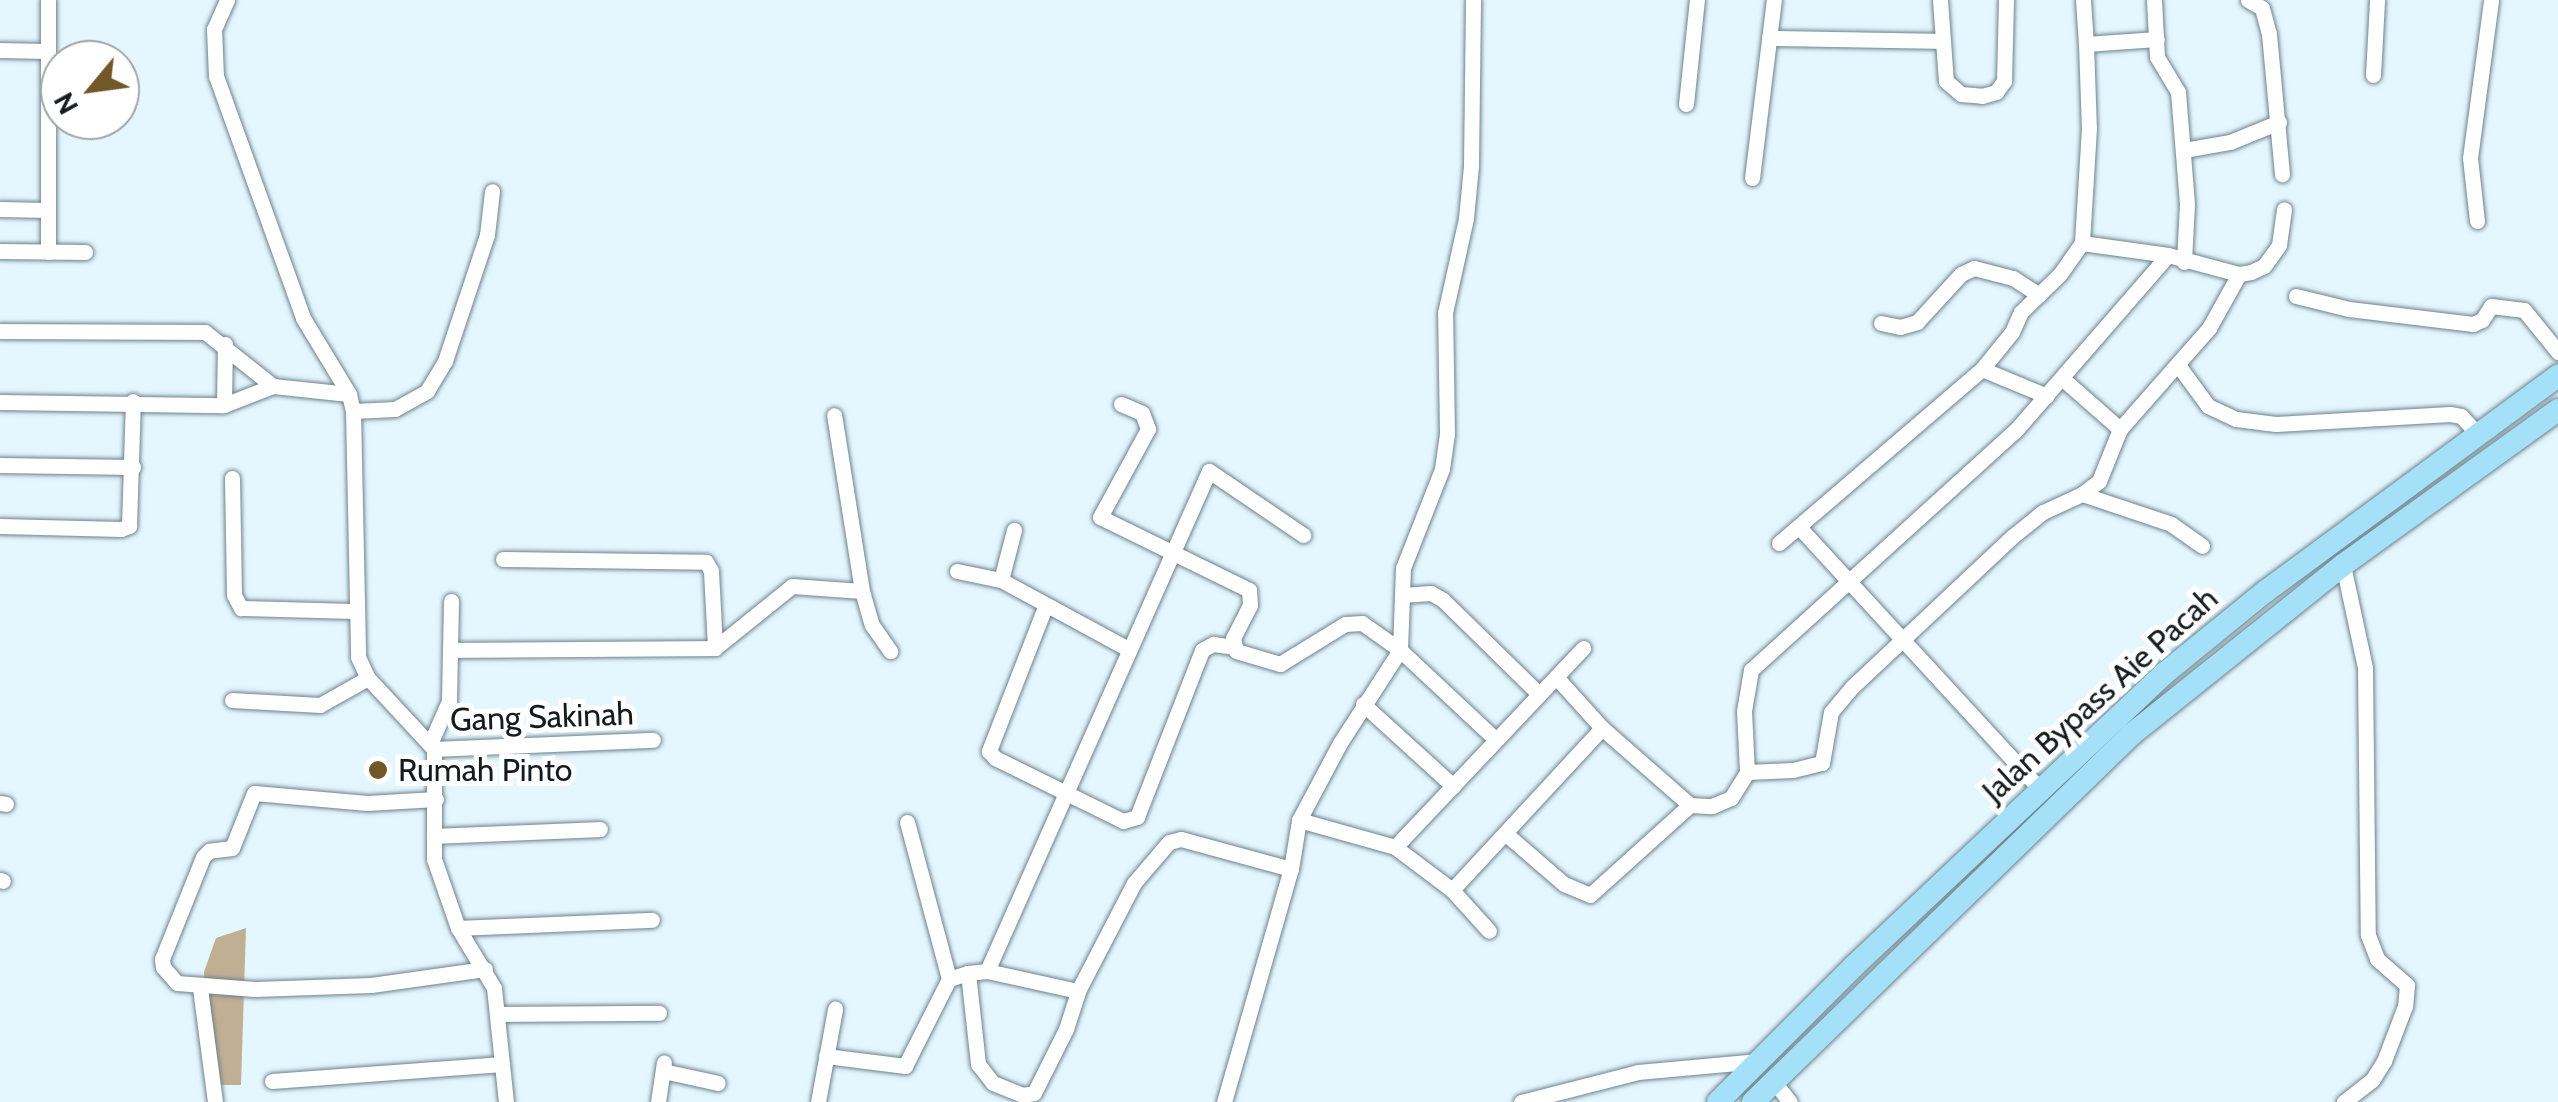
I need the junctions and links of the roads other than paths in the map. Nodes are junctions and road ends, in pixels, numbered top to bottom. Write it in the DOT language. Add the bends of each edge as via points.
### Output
graph roads {
  1 [pos="48,0"];
  2 [pos="227,0"];
  3 [pos="1473,0"];
  4 [pos="1697,0"];
  5 [pos="1774,0"];
  6 [pos="1940,0"];
  7 [pos="2006,0"];
  8 [pos="2083,0"];
  9 [pos="2154,0"];
  10 [pos="2248,0"];
  11 [pos="2377,0"];
  12 [pos="2491,0"];
  13 [pos="1769,38"];
  14 [pos="2156,39"];
  15 [pos="48,40"];
  16 [pos="1940,41"];
  17 [pos="2086,44"];
  18 [pos="0,50"];
  19 [pos="40,50"];
  20 [pos="2373,75"];
  21 [pos="1686,104"];
  22 [pos="2279,122"];
  23 [pos="48,140"];
  24 [pos="2184,150"];
  25 [pos="2282,174"];
  26 [pos="1752,178"];
  27 [pos="492,191"];
  28 [pos="0,210"];
  29 [pos="48,210"];
  30 [pos="2284,210"];
  31 [pos="2478,222"];
  32 [pos="2082,243"];
  33 [pos="0,251"];
  34 [pos="48,252"];
  35 [pos="85,252"];
  36 [pos="2168,254"];
  37 [pos="2184,262"];
  38 [pos="2240,274"];
  39 [pos="2038,295"];
  40 [pos="2296,296"];
  41 [pos="1881,324"];
  42 [pos="0,331"];
  43 [pos="225,344"];
  44 [pos="2558,352"];
  45 [pos="2178,365"];
  46 [pos="1982,369"];
  47 [pos="2558,376"];
  48 [pos="2063,379"];
  49 [pos="273,386"];
  50 [pos="2047,396"];
  51 [pos="133,401"];
  52 [pos="0,402"];
  53 [pos="351,403"];
  54 [pos="224,404"];
  55 [pos="1121,404"];
  56 [pos="2558,410"];
  57 [pos="834,416"];
  58 [pos="2120,429"];
  59 [pos="2477,433"];
  60 [pos="0,466"];
  61 [pos="132,467"];
  62 [pos="232,478"];
  63 [pos="2082,494"];
  64 [pos="0,526"];
  65 [pos="1799,526"];
  66 [pos="1014,530"];
  67 [pos="1303,535"];
  68 [pos="1779,542"];
  69 [pos="2202,546"];
  70 [pos="1171,554"];
  71 [pos="503,559"];
  72 [pos="2343,565"];
  73 [pos="957,572"];
  74 [pos="1849,579"];
  75 [pos="1002,580"];
  76 [pos="862,590"];
  77 [pos="1402,595"];
  78 [pos="452,601"];
  79 [pos="1045,607"];
  80 [pos="356,611"];
  81 [pos="1901,638"];
  82 [pos="715,648"];
  83 [pos="1234,648"];
  84 [pos="1583,648"];
  85 [pos="450,650"];
  86 [pos="1128,650"];
  87 [pos="1400,650"];
  88 [pos="890,651"];
  89 [pos="368,678"];
  90 [pos="1557,678"];
  91 [pos="1538,693"];
  92 [pos="232,700"];
  93 [pos="1363,704"];
  94 [pos="1602,728"];
  95 [pos="1494,738"];
  96 [pos="653,740"];
  97 [pos="432,747"];
  98 [pos="1747,772"];
  99 [pos="1452,786"];
  100 [pos="2039,788"];
  101 [pos="1063,792"];
  102 [pos="436,799"];
  103 [pos="1690,805"];
  104 [pos="1300,820"];
  105 [pos="907,822"];
  106 [pos="600,829"];
  107 [pos="1506,834"];
  108 [pos="434,836"];
  109 [pos="1395,847"];
  110 [pos="1290,868"];
  111 [pos="1452,890"];
  112 [pos="652,920"];
  113 [pos="458,928"];
  114 [pos="1488,931"];
  115 [pos="485,969"];
  116 [pos="987,970"];
  117 [pos="968,973"];
  118 [pos="949,979"];
  119 [pos="204,988"];
  120 [pos="1078,991"];
  121 [pos="835,1010"];
  122 [pos="659,1013"];
  123 [pos="500,1014"];
  124 [pos="826,1056"];
  125 [pos="1764,1061"];
  126 [pos="502,1064"];
  127 [pos="272,1081"];
  128 [pos="718,1083"];
  129 [pos="1775,1083"];
  130 [pos="215,1102"];
  131 [pos="506,1102"];
  132 [pos="658,1102"];
  133 [pos="818,1102"];
  134 [pos="1224,1102"];
  135 [pos="1521,1102"];
  136 [pos="1718,1102"];
  137 [pos="1753,1102"];
  138 [pos="1790,1102"];
  139 [pos="2344,1102"];
  1 -- 15 [label="street"];
  2 -- 53 [label="street" via="214,29 216,76 303,318"];
  3 -- 77 [label="street" via="1471,166 1445,313 1447,434 1442,468 1403,568"];
  4 -- 21 [label="street"];
  5 -- 13 [label="street"];
  6 -- 16 [label="street"];
  7 -- 16 [label="street" via="2006,74 1996,92 1982,96 1952,88 1942,72"];
  8 -- 17 [label="street"];
  9 -- 14 [label="street"];
  10 -- 22 [label="street" via="2262,8 2269,34"];
  11 -- 20 [label="street"];
  12 -- 31 [label="street" via="2470,158"];
  13 -- 16 [label="street"];
  13 -- 26 [label="street"];
  14 -- 17 [label="street"];
  14 -- 24 [label="street" via="2159,64 2178,92"];
  17 -- 32 [label="street"];
  18 -- 19 [label="street"];
  22 -- 24 [label="street" via="2230,142"];
  22 -- 25 [label="street"];
  23 -- 29 [label="street"];
  24 -- 37 [label="street"];
  27 -- 53 [label="street" via="488,234 445,362 426,391 395,410"];
  28 -- 29 [label="street"];
  29 -- 34 [label="street"];
  30 -- 38 [label="street" via="2272,257"];
  32 -- 36 [label="street"];
  32 -- 39 [label="street"];
  33 -- 34 [label="street"];
  34 -- 35 [label="street"];
  36 -- 37 [label="street"];
  36 -- 48 [label="street"];
  37 -- 38 [label="street"];
  38 -- 45 [label="street" via="2226,306"];
  39 -- 41 [label="street" via="2013,278 1974,268 1917,322"];
  39 -- 46 [label="street"];
  40 -- 44 [label="street" via="2348,310 2473,324 2492,306 2524,310"];
  42 -- 43 [label="street" via="193,331"];
  43 -- 49 [label="street"];
  43 -- 54 [label="street"];
  45 -- 58 [label="street"];
  45 -- 59 [label="street" via="2208,406 2236,419 2276,424 2450,414"];
  46 -- 50 [label="street"];
  46 -- 65 [label="street"];
  47 -- 59 [label="highway, Jalan Bypass Aie Pacah"];
  48 -- 50 [label="street"];
  48 -- 58 [label="street"];
  49 -- 53 [label="street"];
  49 -- 54 [label="street"];
  50 -- 74 [label="street"];
  51 -- 52 [label="street"];
  51 -- 54 [label="street"];
  51 -- 61 [label="street"];
  53 -- 80 [label="street"];
  55 -- 70 [label="street" via="1142,413 1148,430 1100,517"];
  56 -- 72 [label="highway"];
  57 -- 76 [label="street"];
  58 -- 63 [label="street" via="2099,481"];
  59 -- 100 [label="highway, Jalan Bypass Aie Pacah" via="2165,673"];
  60 -- 61 [label="street"];
  61 -- 64 [label="street" via="132,520 126,528"];
  62 -- 80 [label="street" via="234,596 241,608"];
  63 -- 69 [label="street" via="2172,524"];
  63 -- 81 [label="street" via="2042,512"];
  65 -- 68 [label="street"];
  65 -- 74 [label="street"];
  66 -- 75 [label="street"];
  67 -- 70 [label="street" via="1209,471"];
  70 -- 83 [label="street" via="1249,590"];
  70 -- 86 [label="street"];
  71 -- 82 [label="street" via="703,560 711,571"];
  72 -- 129 [label="highway" via="2132,734"];
  72 -- 139 [label="street" via="2365,668 2368,935 2377,958 2406,986 2384,1061"];
  73 -- 75 [label="street"];
  74 -- 81 [label="street"];
  74 -- 98 [label="street" via="1752,670 1744,711"];
  75 -- 79 [label="street"];
  76 -- 82 [label="street" via="792,586"];
  76 -- 88 [label="street" via="872,626"];
  77 -- 87 [label="street"];
  77 -- 91 [label="street" via="1431,593 1443,600"];
  78 -- 85 [label="street"];
  79 -- 86 [label="street"];
  79 -- 101 [label="street" via="990,751"];
  80 -- 89 [label="street" via="358,657"];
  81 -- 98 [label="street" via="1831,712 1822,763"];
  81 -- 100 [label="street"];
  82 -- 85 [label="street"];
  83 -- 87 [label="street" via="1280,664 1356,622"];
  83 -- 101 [label="street" via="1213,644 1202,650 1137,817 1123,821"];
  84 -- 90 [label="street"];
  85 -- 97 [label="street" via="450,701"];
  86 -- 101 [label="street"];
  87 -- 93 [label="street"];
  87 -- 95 [label="street"];
  89 -- 92 [label="street" via="320,704"];
  89 -- 97 [label="street"];
  90 -- 91 [label="street"];
  90 -- 94 [label="street"];
  91 -- 95 [label="street"];
  93 -- 99 [label="street"];
  93 -- 104 [label="street"];
  94 -- 103 [label="street"];
  94 -- 107 [label="street"];
  95 -- 99 [label="street"];
  96 -- 97 [label="street, Gang Sakinah"];
  97 -- 102 [label="street"];
  98 -- 103 [label="street" via="1731,798"];
  99 -- 109 [label="street"];
  100 -- 125 [label="highway, Jalan Bypass Aie Pacah"];
  101 -- 116 [label="street"];
  102 -- 108 [label="street"];
  102 -- 119 [label="street" via="367,803 250,796 232,848 203,857 162,959 172,980"];
  103 -- 107 [label="street" via="1590,895 1564,884"];
  104 -- 109 [label="street"];
  104 -- 110 [label="street"];
  105 -- 118 [label="street"];
  106 -- 108 [label="street"];
  107 -- 111 [label="street"];
  108 -- 113 [label="street" via="440,886"];
  109 -- 111 [label="street"];
  110 -- 120 [label="street" via="1181,839 1168,842 1134,883"];
  110 -- 134 [label="street"];
  111 -- 114 [label="street"];
  112 -- 113 [label="street"];
  113 -- 115 [label="street"];
  115 -- 119 [label="street" via="371,985"];
  115 -- 123 [label="street"];
  116 -- 117 [label="street"];
  116 -- 120 [label="street"];
  117 -- 118 [label="street"];
  117 -- 120 [label="street" via="978,1064 994,1084 1022,1095 1040,1086"];
  118 -- 124 [label="street" via="905,1066"];
  119 -- 130 [label="street"];
  121 -- 124 [label="street"];
  122 -- 123 [label="street"];
  123 -- 126 [label="street"];
  124 -- 133 [label="street"];
  125 -- 135 [label="street" via="1638,1072"];
  125 -- 136 [label="highway, Jalan Bypass Aie Pacah"];
  126 -- 127 [label="street"];
  126 -- 131 [label="street"];
  128 -- 132 [label="street" via="664,1066"];
  129 -- 137 [label="highway"];
  129 -- 138 [label="street"];
}
